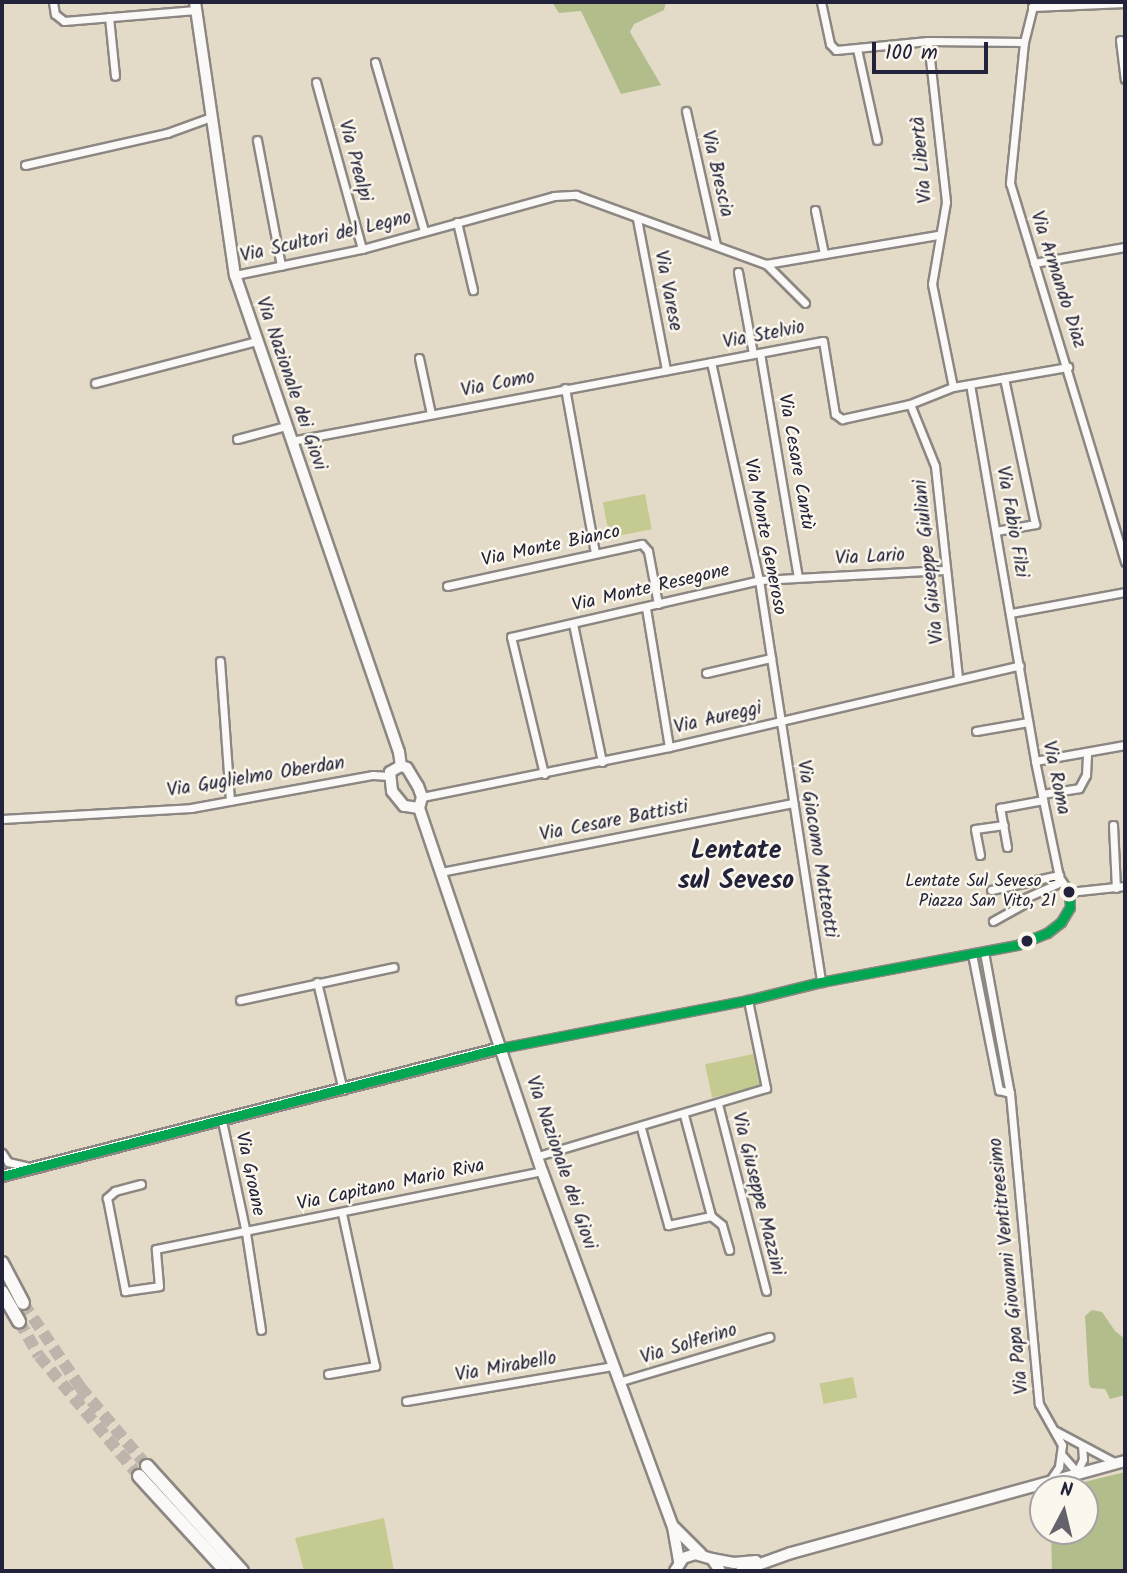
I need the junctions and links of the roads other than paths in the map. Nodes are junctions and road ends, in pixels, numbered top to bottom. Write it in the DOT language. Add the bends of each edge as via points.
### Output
graph roads {
  1 [pos="53,2"];
  2 [pos="821,2"];
  3 [pos="1125,4"];
  4 [pos="1033,5"];
  5 [pos="196,6"];
  6 [pos="109,17"];
  7 [pos="1120,40"];
  8 [pos="928,41"];
  9 [pos="1024,42"];
  10 [pos="857,49"];
  11 [pos="376,62"];
  12 [pos="115,76"];
  13 [pos="1125,79"];
  14 [pos="316,82"];
  15 [pos="686,111"];
  16 [pos="211,117"];
  17 [pos="257,140"];
  18 [pos="877,140"];
  19 [pos="25,165"];
  20 [pos="815,210"];
  21 [pos="637,219"];
  22 [pos="457,222"];
  23 [pos="424,231"];
  24 [pos="938,234"];
  25 [pos="716,244"];
  26 [pos="1125,247"];
  27 [pos="362,249"];
  28 [pos="824,254"];
  29 [pos="1034,263"];
  30 [pos="766,264"];
  31 [pos="281,266"];
  32 [pos="738,272"];
  33 [pos="235,275"];
  34 [pos="473,290"];
  35 [pos="805,303"];
  36 [pos="256,341"];
  37 [pos="757,353"];
  38 [pos="419,358"];
  39 [pos="711,362"];
  40 [pos="1068,367"];
  41 [pos="666,370"];
  42 [pos="1004,378"];
  43 [pos="95,383"];
  44 [pos="970,384"];
  45 [pos="953,387"];
  46 [pos="565,388"];
  47 [pos="910,404"];
  48 [pos="431,414"];
  49 [pos="286,426"];
  50 [pos="237,439"];
  51 [pos="291,441"];
  52 [pos="996,531"];
  53 [pos="595,553"];
  54 [pos="1125,562"];
  55 [pos="945,570"];
  56 [pos="798,577"];
  57 [pos="758,580"];
  58 [pos="447,586"];
  59 [pos="1125,592"];
  60 [pos="658,604"];
  61 [pos="646,608"];
  62 [pos="1011,613"];
  63 [pos="573,624"];
  64 [pos="771,659"];
  65 [pos="220,661"];
  66 [pos="1020,665"];
  67 [pos="706,673"];
  68 [pos="958,680"];
  69 [pos="781,720"];
  70 [pos="1028,722"];
  71 [pos="976,731"];
  72 [pos="1125,745"];
  73 [pos="669,747"];
  74 [pos="1087,753"];
  75 [pos="1035,761"];
  76 [pos="603,762"];
  77 [pos="401,766"];
  78 [pos="544,774"];
  79 [pos="389,776"];
  80 [pos="1042,794"];
  81 [pos="422,797"];
  82 [pos="230,801"];
  83 [pos="793,803"];
  84 [pos="419,808"];
  85 [pos="2,819"];
  86 [pos="1004,825"];
  87 [pos="1113,825"];
  88 [pos="1007,846"];
  89 [pos="980,855"];
  90 [pos="441,872"];
  91 [pos="1060,879"];
  92 [pos="1125,886"];
  93 [pos="1116,888"];
  94 [pos="991,890"];
  95 [pos="1069,892"];
  96 [pos="993,921"];
  97 [pos="984,952"];
  98 [pos="972,954"];
  99 [pos="394,967"];
  100 [pos="317,982"];
  101 [pos="821,982"];
  102 [pos="240,1000"];
  103 [pos="748,1000"];
  104 [pos="501,1048"];
  105 [pos="343,1090"];
  106 [pos="1010,1093"];
  107 [pos="719,1104"];
  108 [pos="684,1115"];
  109 [pos="222,1121"];
  110 [pos="641,1128"];
  111 [pos="2,1153"];
  112 [pos="538,1156"];
  113 [pos="36,1167"];
  114 [pos="542,1171"];
  115 [pos="2,1176"];
  116 [pos="141,1184"];
  117 [pos="342,1213"];
  118 [pos="710,1216"];
  119 [pos="246,1233"];
  120 [pos="729,1250"];
  121 [pos="2,1263"];
  122 [pos="2,1292"];
  123 [pos="766,1292"];
  124 [pos="23,1303"];
  125 [pos="19,1321"];
  126 [pos="261,1330"];
  127 [pos="769,1337"];
  128 [pos="612,1366"];
  129 [pos="328,1374"];
  130 [pos="618,1382"];
  131 [pos="406,1401"];
  132 [pos="1055,1431"];
  133 [pos="1082,1446"];
  134 [pos="1062,1455"];
  135 [pos="1121,1462"];
  136 [pos="1077,1472"];
  137 [pos="1053,1475"];
  138 [pos="1066,1475"];
  139 [pos="1029,1485"];
  140 [pos="673,1527"];
  141 [pos="701,1554"];
  142 [pos="712,1559"];
  143 [pos="763,1561"];
  144 [pos="677,1567"];
  145 [pos="226,1571"];
  146 [pos="242,1571"];
  147 [pos="720,1571"];
  148 [pos="741,1571"];
  1 -- 6 [label="street" via="55,14 64,21"];
  2 -- 10 [label="street" via="830,44 836,50"];
  3 -- 4 [label="street"];
  4 -- 9 [label="street, Via Armando Diaz"];
  5 -- 6 [label="street"];
  5 -- 16 [label="main road, Via Nazionale dei Giovi"];
  6 -- 12 [label="street"];
  7 -- 13 [label="street"];
  8 -- 9 [label="street"];
  8 -- 10 [label="street"];
  8 -- 24 [label="street, Via Libertà" via="946,202"];
  9 -- 29 [label="street, Via Armando Diaz" via="1010,183"];
  10 -- 18 [label="street"];
  11 -- 23 [label="street, Via Scultori del Legno"];
  14 -- 27 [label="street, Via Prealpi"];
  15 -- 25 [label="street, Via Brescia"];
  16 -- 19 [label="street" via="167,133"];
  16 -- 33 [label="main road, Via Nazionale dei Giovi"];
  17 -- 31 [label="street"];
  20 -- 28 [label="street"];
  21 -- 22 [label="street, Via Scultori del Legno" via="576,195 554,196"];
  21 -- 25 [label="street, Via Scultori del Legno"];
  21 -- 41 [label="street, Via Varese"];
  22 -- 23 [label="street, Via Scultori del Legno"];
  22 -- 34 [label="street"];
  23 -- 27 [label="street, Via Scultori del Legno"];
  24 -- 28 [label="street"];
  24 -- 45 [label="street, Via Libertà" via="932,285"];
  25 -- 30 [label="street, Via Scultori del Legno"];
  26 -- 29 [label="street"];
  27 -- 31 [label="street, Via Scultori del Legno"];
  28 -- 30 [label="street"];
  29 -- 40 [label="street, Via Armando Diaz"];
  30 -- 35 [label="street"];
  31 -- 33 [label="street, Via Scultori del Legno"];
  32 -- 37 [label="street, Via Cesare Cantù"];
  33 -- 36 [label="main road, Via Nazionale dei Giovi"];
  36 -- 43 [label="street"];
  36 -- 49 [label="main road, Via Nazionale dei Giovi"];
  37 -- 39 [label="street, Via Stelvio"];
  37 -- 47 [label="street, Via Stelvio" via="823,341 835,414 847,419"];
  37 -- 56 [label="street, Via Cesare Cantù"];
  38 -- 48 [label="street"];
  39 -- 41 [label="street, Via Como"];
  39 -- 57 [label="street, Via Monte Generoso"];
  40 -- 42 [label="street"];
  40 -- 54 [label="street, Via Armando Diaz"];
  41 -- 46 [label="street, Via Como"];
  42 -- 44 [label="street"];
  42 -- 52 [label="street" via="1035,524"];
  44 -- 45 [label="street"];
  44 -- 52 [label="street, Via Fabio Filzi"];
  45 -- 47 [label="street"];
  46 -- 48 [label="street, Via Como"];
  46 -- 53 [label="street"];
  47 -- 55 [label="street, Via Giuseppe Giuliani" via="935,466"];
  48 -- 51 [label="street, Via Como"];
  49 -- 50 [label="street"];
  49 -- 51 [label="main road, Via Nazionale dei Giovi"];
  51 -- 77 [label="main road, Via Nazionale dei Giovi"];
  52 -- 62 [label="street, Via Fabio Filzi"];
  53 -- 58 [label="street, Via Monte Bianco"];
  53 -- 60 [label="street, Via Monte Bianco" via="642,544 648,551"];
  55 -- 56 [label="street, Via Lario"];
  55 -- 68 [label="street, Via Giuseppe Giuliani"];
  56 -- 57 [label="street, Via Monte Resegone"];
  57 -- 60 [label="street, Via Monte Resegone"];
  57 -- 64 [label="street, Via Monte Generoso"];
  59 -- 62 [label="street"];
  60 -- 61 [label="street, Via Monte Resegone"];
  61 -- 63 [label="street, Via Monte Resegone"];
  61 -- 73 [label="street"];
  62 -- 66 [label="street, Via Fabio Filzi"];
  63 -- 76 [label="street"];
  63 -- 78 [label="street, Via Monte Resegone" via="511,637"];
  64 -- 67 [label="street"];
  64 -- 69 [label="street, Via Monte Generoso"];
  65 -- 82 [label="street"];
  66 -- 68 [label="street, Via Aureggi"];
  66 -- 70 [label="street, Via Roma"];
  68 -- 69 [label="street, Via Aureggi"];
  69 -- 73 [label="street, Via Aureggi"];
  69 -- 83 [label="street, Via Giacomo Matteotti"];
  70 -- 71 [label="street"];
  70 -- 75 [label="street, Via Roma"];
  72 -- 74 [label="street"];
  73 -- 76 [label="street, Via Aureggi"];
  74 -- 75 [label="street"];
  74 -- 80 [label="street" via="1086,775 1079,788"];
  75 -- 80 [label="street, Via Roma"];
  76 -- 78 [label="street, Via Aureggi"];
  77 -- 79 [label="main road" via="393,768"];
  77 -- 81 [label="main road, Via Nazionale dei Giovi" via="411,774"];
  78 -- 81 [label="street, Via Aureggi"];
  79 -- 82 [label="street, Via Guglielmo Oberdan"];
  79 -- 84 [label="main road" via="396,799 410,809"];
  80 -- 86 [label="street" via="1000,808"];
  80 -- 91 [label="street, Via Roma"];
  81 -- 84 [label="main road"];
  82 -- 85 [label="street, Via Guglielmo Oberdan" via="191,808"];
  83 -- 90 [label="street, Via Cesare Battisti"];
  83 -- 101 [label="street, Via Giacomo Matteotti"];
  84 -- 90 [label="main road, Via Nazionale dei Giovi"];
  86 -- 88 [label="street"];
  86 -- 89 [label="street" via="975,829"];
  87 -- 93 [label="street"];
  90 -- 104 [label="main road, Via Nazionale dei Giovi"];
  91 -- 94 [label="street"];
  91 -- 95 [label="street, Via Roma"];
  91 -- 96 [label="street"];
  92 -- 93 [label="street"];
  93 -- 95 [label="street"];
  95 -- 97 [label="street" via="1070,908 1061,922 1031,940"];
  97 -- 98 [label="street"];
  97 -- 106 [label="street, Via Papa Giovanni Ventitreesimo"];
  98 -- 101 [label="street"];
  98 -- 106 [label="street, Via Papa Giovanni Ventitreesimo" via="999,1090"];
  99 -- 100 [label="street"];
  100 -- 102 [label="street"];
  100 -- 105 [label="street"];
  101 -- 103 [label="street"];
  103 -- 104 [label="street"];
  103 -- 107 [label="street" via="766,1088"];
  104 -- 105 [label="main road"];
  104 -- 112 [label="main road, Via Nazionale dei Giovi"];
  105 -- 109 [label="main road"];
  106 -- 132 [label="street, Via Papa Giovanni Ventitreesimo" via="1039,1404"];
  107 -- 108 [label="street"];
  107 -- 123 [label="street, Via Giuseppe Mazzini"];
  108 -- 110 [label="street"];
  108 -- 118 [label="street"];
  109 -- 113 [label="main road"];
  109 -- 119 [label="street, Via Groane"];
  110 -- 112 [label="street"];
  110 -- 118 [label="street" via="668,1225"];
  111 -- 113 [label="street" via="8,1162"];
  112 -- 114 [label="main road, Via Nazionale dei Giovi"];
  113 -- 115 [label="main road"];
  114 -- 117 [label="street, Via Capitano Mario Riva"];
  114 -- 128 [label="main road, Via Nazionale dei Giovi"];
  116 -- 119 [label="street, Via Capitano Mario Riva" via="107,1198 125,1291 159,1286 156,1249"];
  117 -- 119 [label="street, Via Capitano Mario Riva"];
  117 -- 129 [label="street" via="375,1366"];
  118 -- 120 [label="street" via="722,1225"];
  119 -- 126 [label="street, Via Groane"];
  121 -- 124 [label="highway"];
  122 -- 125 [label="highway"];
  127 -- 130 [label="street, Via Solferino"];
  128 -- 130 [label="main road, Via Nazionale dei Giovi"];
  128 -- 131 [label="street, Via Mirabello"];
  130 -- 140 [label="main road, Via Nazionale dei Giovi"];
  132 -- 133 [label="street"];
  132 -- 134 [label="street, Via Papa Giovanni Ventitreesimo"];
  133 -- 135 [label="street"];
  133 -- 136 [label="street"];
  134 -- 136 [label="street, Via Papa Giovanni Ventitreesimo"];
  134 -- 137 [label="street"];
  135 -- 136 [label="main road"];
  136 -- 138 [label="main road"];
  139 -- 143 [label="main road"];
  140 -- 141 [label="main road, Via Nazionale dei Giovi"];
  140 -- 144 [label="main road, Via Nazionale dei Giovi"];
  141 -- 142 [label="main road, Via Nazionale dei Giovi"];
  141 -- 144 [label="main road" via="689,1555"];
  142 -- 143 [label="main road"];
  142 -- 147 [label="main road"];
  143 -- 148 [label="main road"];
  145 -- 146 [label="highway" via="143,1471"];
}
